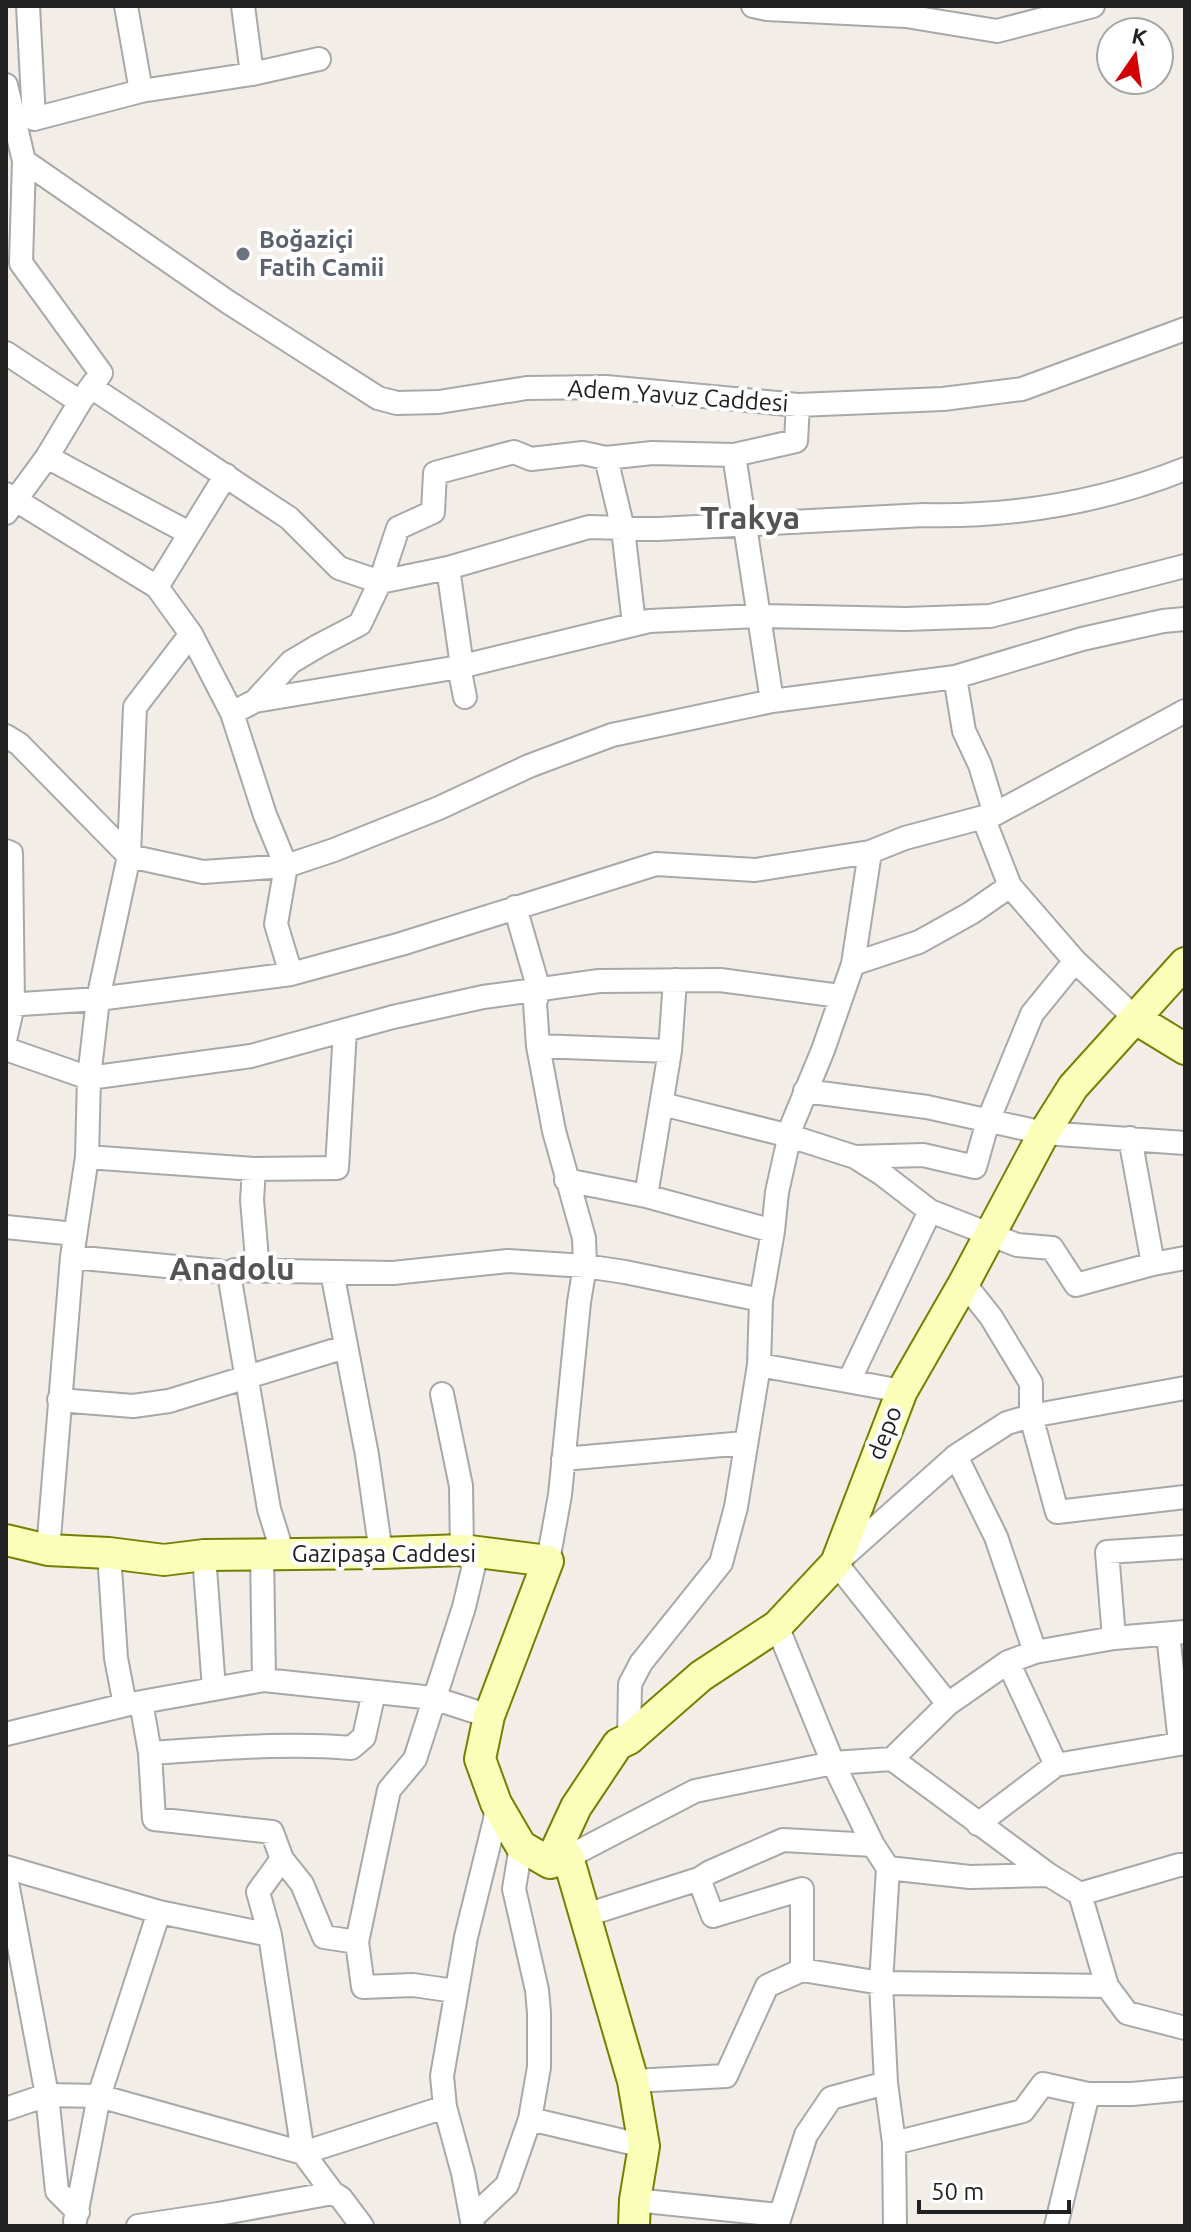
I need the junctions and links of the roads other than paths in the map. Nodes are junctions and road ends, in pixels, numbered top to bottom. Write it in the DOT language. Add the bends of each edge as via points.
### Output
graph roads {
  1 [pos="28,6"];
  2 [pos="126,6"];
  3 [pos="243,6"];
  4 [pos="753,6"];
  5 [pos="1093,6"];
  6 [pos="930,13"];
  7 [pos="319,59"];
  8 [pos="252,74"];
  9 [pos="6,85"];
  10 [pos="141,91"];
  11 [pos="24,161"];
  12 [pos="6,244"];
  13 [pos="21,263"];
  14 [pos="1185,329"];
  15 [pos="6,353"];
  16 [pos="86,394"];
  17 [pos="798,405"];
  18 [pos="734,455"];
  19 [pos="47,457"];
  20 [pos="606,458"];
  21 [pos="1185,469"];
  22 [pos="226,475"];
  23 [pos="9,502"];
  24 [pos="744,523"];
  25 [pos="623,529"];
  26 [pos="189,533"];
  27 [pos="1185,566"];
  28 [pos="448,568"];
  29 [pos="380,582"];
  30 [pos="157,587"];
  31 [pos="758,616"];
  32 [pos="1185,619"];
  33 [pos="634,624"];
  34 [pos="191,634"];
  35 [pos="460,667"];
  36 [pos="955,677"];
  37 [pos="465,697"];
  38 [pos="255,701"];
  39 [pos="772,701"];
  40 [pos="1185,711"];
  41 [pos="232,713"];
  42 [pos="6,736"];
  43 [pos="989,815"];
  44 [pos="6,851"];
  45 [pos="870,852"];
  46 [pos="129,856"];
  47 [pos="286,866"];
  48 [pos="1010,886"];
  49 [pos="515,907"];
  50 [pos="1075,961"];
  51 [pos="1185,963"];
  52 [pos="853,964"];
  53 [pos="291,974"];
  54 [pos="675,980"];
  55 [pos="539,990"];
  56 [pos="840,996"];
  57 [pos="98,999"];
  58 [pos="10,1005"];
  59 [pos="1136,1019"];
  60 [pos="345,1030"];
  61 [pos="6,1036"];
  62 [pos="538,1046"];
  63 [pos="6,1049"];
  64 [pos="1185,1049"];
  65 [pos="670,1051"];
  66 [pos="89,1078"];
  67 [pos="805,1091"];
  68 [pos="662,1104"];
  69 [pos="988,1121"];
  70 [pos="1044,1133"];
  71 [pos="790,1136"];
  72 [pos="1130,1138"];
  73 [pos="1185,1143"];
  74 [pos="87,1157"];
  75 [pos="855,1157"];
  76 [pos="254,1169"];
  77 [pos="566,1180"];
  78 [pos="646,1196"];
  79 [pos="930,1211"];
  80 [pos="6,1227"];
  81 [pos="773,1231"];
  82 [pos="75,1234"];
  83 [pos="990,1234"];
  84 [pos="72,1257"];
  85 [pos="1185,1258"];
  86 [pos="1153,1264"];
  87 [pos="585,1266"];
  88 [pos="258,1271"];
  89 [pos="332,1272"];
  90 [pos="229,1274"];
  91 [pos="964,1283"];
  92 [pos="761,1300"];
  93 [pos="345,1347"];
  94 [pos="759,1365"];
  95 [pos="246,1376"];
  96 [pos="849,1381"];
  97 [pos="1185,1388"];
  98 [pos="902,1391"];
  99 [pos="442,1394"];
  100 [pos="59,1400"];
  101 [pos="1031,1416"];
  102 [pos="745,1443"];
  103 [pos="956,1456"];
  104 [pos="563,1459"];
  105 [pos="1185,1497"];
  106 [pos="6,1540"];
  107 [pos="1185,1547"];
  108 [pos="48,1550"];
  109 [pos="462,1550"];
  110 [pos="109,1553"];
  111 [pos="381,1553"];
  112 [pos="272,1554"];
  113 [pos="204,1555"];
  114 [pos="548,1561"];
  115 [pos="836,1563"];
  116 [pos="777,1626"];
  117 [pos="1176,1633"];
  118 [pos="1114,1638"];
  119 [pos="1035,1652"];
  120 [pos="1008,1662"];
  121 [pos="264,1680"];
  122 [pos="214,1689"];
  123 [pos="374,1692"];
  124 [pos="433,1698"];
  125 [pos="133,1703"];
  126 [pos="948,1704"];
  127 [pos="489,1716"];
  128 [pos="6,1734"];
  129 [pos="629,1739"];
  130 [pos="1182,1743"];
  131 [pos="150,1753"];
  132 [pos="892,1759"];
  133 [pos="833,1763"];
  134 [pos="1056,1765"];
  135 [pos="496,1803"];
  136 [pos="978,1824"];
  137 [pos="873,1845"];
  138 [pos="521,1846"];
  139 [pos="282,1859"];
  140 [pos="559,1860"];
  141 [pos="1185,1865"];
  142 [pos="6,1867"];
  143 [pos="888,1868"];
  144 [pos="1049,1875"];
  145 [pos="6,1877"];
  146 [pos="699,1879"];
  147 [pos="1080,1894"];
  148 [pos="159,1912"];
  149 [pos="586,1915"];
  150 [pos="270,1935"];
  151 [pos="357,1942"];
  152 [pos="802,1970"];
  153 [pos="881,1983"];
  154 [pos="1107,1986"];
  155 [pos="455,1991"];
  156 [pos="1185,2028"];
  157 [pos="633,2081"];
  158 [pos="886,2083"];
  159 [pos="1185,2089"];
  160 [pos="1088,2094"];
  161 [pos="47,2095"];
  162 [pos="99,2096"];
  163 [pos="445,2107"];
  164 [pos="6,2109"];
  165 [pos="530,2119"];
  166 [pos="894,2143"];
  167 [pos="644,2146"];
  168 [pos="303,2153"];
  169 [pos="333,2193"];
  170 [pos="635,2213"];
  171 [pos="76,2219"];
  172 [pos="222,2220"];
  173 [pos="778,2220"];
  174 [pos="473,2222"];
  175 [pos="138,2226"];
  176 [pos="361,2226"];
  177 [pos="895,2226"];
  178 [pos="1056,2226"];
  1 -- 10 [label="street" via="34,119"];
  2 -- 10 [label="street"];
  3 -- 8 [label="street"];
  4 -- 6 [label="street"];
  5 -- 6 [label="street" via="997,31"];
  7 -- 8 [label="street"];
  8 -- 10 [label="street"];
  9 -- 11 [label="street"];
  11 -- 13 [label="street"];
  11 -- 17 [label="street, Adem Yavuz Caddesi" via="378,398 439,402 527,388 606,387"];
  12 -- 13 [label="street"];
  13 -- 16 [label="street" via="101,373"];
  14 -- 17 [label="street, Adem Yavuz Caddesi" via="1022,389 943,399"];
  15 -- 16 [label="street"];
  16 -- 19 [label="street"];
  16 -- 22 [label="street"];
  17 -- 18 [label="street" via="796,441"];
  18 -- 20 [label="street"];
  18 -- 24 [label="street"];
  19 -- 23 [label="street"];
  19 -- 26 [label="street"];
  20 -- 25 [label="street"];
  20 -- 29 [label="street" via="583,453 531,459 514,452 435,473 433,512 398,528"];
  21 -- 24 [label="street" via="1039,509"];
  22 -- 26 [label="street"];
  22 -- 29 [label="street" via="289,518 339,568"];
  23 -- 30 [label="street"];
  24 -- 25 [label="street"];
  24 -- 31 [label="street"];
  25 -- 28 [label="street" via="589,527"];
  25 -- 33 [label="street"];
  26 -- 30 [label="street"];
  27 -- 31 [label="street" via="990,616"];
  28 -- 29 [label="street"];
  28 -- 35 [label="street"];
  29 -- 38 [label="street" via="360,624 291,662"];
  30 -- 34 [label="street"];
  31 -- 33 [label="street"];
  31 -- 39 [label="street"];
  32 -- 36 [label="street" via="1082,639"];
  33 -- 35 [label="street"];
  34 -- 41 [label="street"];
  34 -- 46 [label="street" via="135,707"];
  35 -- 37 [label="street"];
  35 -- 38 [label="street"];
  36 -- 39 [label="street"];
  36 -- 43 [label="street" via="964,731 980,765"];
  38 -- 41 [label="street"];
  39 -- 47 [label="street" via="612,735"];
  40 -- 43 [label="street"];
  41 -- 47 [label="street"];
  42 -- 46 [label="street"];
  43 -- 45 [label="street"];
  43 -- 48 [label="street"];
  44 -- 58 [label="street" via="11,853"];
  45 -- 49 [label="street" via="755,870 656,864"];
  45 -- 52 [label="street"];
  46 -- 47 [label="street" via="203,872"];
  46 -- 57 [label="street"];
  47 -- 53 [label="street" via="276,924"];
  48 -- 50 [label="street"];
  48 -- 52 [label="street" via="919,942"];
  49 -- 53 [label="street"];
  49 -- 55 [label="street"];
  50 -- 59 [label="street"];
  50 -- 69 [label="street" via="1032,1014"];
  51 -- 59 [label="street, depo"];
  52 -- 56 [label="street"];
  53 -- 57 [label="street"];
  54 -- 55 [label="street" via="599,981"];
  54 -- 56 [label="street" via="720,980"];
  54 -- 65 [label="street"];
  55 -- 60 [label="street" via="483,997"];
  55 -- 62 [label="street"];
  56 -- 67 [label="street"];
  57 -- 58 [label="street"];
  57 -- 66 [label="street"];
  58 -- 61 [label="street"];
  59 -- 64 [label="street"];
  59 -- 70 [label="street, depo" via="1073,1087"];
  60 -- 66 [label="street" via="251,1056"];
  60 -- 76 [label="street" via="337,1168"];
  62 -- 65 [label="street"];
  62 -- 77 [label="street"];
  63 -- 66 [label="street"];
  65 -- 68 [label="street"];
  66 -- 74 [label="street"];
  67 -- 69 [label="street"];
  67 -- 71 [label="street"];
  68 -- 71 [label="street"];
  68 -- 78 [label="street"];
  69 -- 70 [label="street"];
  69 -- 75 [label="street" via="975,1167 923,1155"];
  70 -- 72 [label="street"];
  70 -- 83 [label="street, depo"];
  71 -- 75 [label="street"];
  71 -- 81 [label="street"];
  72 -- 73 [label="street"];
  72 -- 86 [label="street"];
  74 -- 76 [label="street"];
  74 -- 82 [label="street"];
  75 -- 79 [label="street"];
  76 -- 88 [label="street"];
  77 -- 78 [label="street"];
  77 -- 87 [label="street" via="584,1238"];
  78 -- 81 [label="street"];
  79 -- 83 [label="street"];
  79 -- 96 [label="street"];
  80 -- 82 [label="street"];
  81 -- 92 [label="street"];
  82 -- 84 [label="street"];
  83 -- 86 [label="street" via="1017,1245 1052,1248 1076,1285"];
  83 -- 91 [label="street, depo"];
  84 -- 90 [label="street"];
  84 -- 100 [label="street"];
  85 -- 86 [label="street"];
  87 -- 89 [label="street" via="508,1261 393,1273"];
  87 -- 92 [label="street"];
  87 -- 104 [label="street"];
  88 -- 89 [label="street"];
  88 -- 90 [label="street"];
  89 -- 93 [label="street"];
  90 -- 95 [label="street"];
  91 -- 98 [label="street, depo"];
  91 -- 101 [label="street" via="1031,1383"];
  92 -- 94 [label="street"];
  93 -- 95 [label="street"];
  93 -- 111 [label="street"];
  94 -- 96 [label="street"];
  94 -- 102 [label="street"];
  95 -- 100 [label="street" via="169,1401 133,1406"];
  95 -- 112 [label="street"];
  96 -- 98 [label="street"];
  97 -- 101 [label="street"];
  98 -- 115 [label="street, depo"];
  99 -- 109 [label="street" via="461,1486"];
  100 -- 108 [label="street"];
  101 -- 103 [label="street" via="1007,1423"];
  101 -- 105 [label="street" via="1057,1512"];
  102 -- 104 [label="street"];
  102 -- 129 [label="street" via="721,1563 630,1684"];
  103 -- 115 [label="street"];
  103 -- 119 [label="street" via="996,1537"];
  104 -- 114 [label="street"];
  106 -- 108 [label="street, Gazipaşa Caddesi"];
  107 -- 118 [label="street" via="1107,1552"];
  108 -- 110 [label="street, Gazipaşa Caddesi"];
  109 -- 111 [label="street, Gazipaşa Caddesi"];
  109 -- 114 [label="street, Gazipaşa Caddesi"];
  109 -- 124 [label="street" via="474,1565"];
  110 -- 113 [label="street, Gazipaşa Caddesi" via="164,1560"];
  110 -- 125 [label="street" via="116,1658"];
  111 -- 112 [label="street, Gazipaşa Caddesi"];
  112 -- 113 [label="street, Gazipaşa Caddesi"];
  112 -- 121 [label="street"];
  113 -- 122 [label="street"];
  114 -- 127 [label="street"];
  115 -- 116 [label="street, depo"];
  115 -- 126 [label="street"];
  116 -- 129 [label="street, depo" via="701,1676"];
  116 -- 133 [label="street"];
  117 -- 118 [label="street"];
  117 -- 130 [label="street"];
  118 -- 119 [label="street"];
  119 -- 120 [label="street"];
  120 -- 126 [label="street"];
  120 -- 134 [label="street"];
  121 -- 122 [label="street"];
  121 -- 123 [label="street"];
  122 -- 125 [label="street"];
  123 -- 124 [label="street"];
  123 -- 131 [label="street" via="364,1737 351,1748"];
  124 -- 127 [label="street"];
  124 -- 151 [label="street" via="415,1759 389,1790"];
  125 -- 128 [label="street"];
  125 -- 131 [label="street"];
  126 -- 132 [label="street"];
  127 -- 135 [label="street" via="480,1759"];
  129 -- 140 [label="street, depo" via="618,1744 576,1807"];
  130 -- 134 [label="street"];
  131 -- 139 [label="street" via="154,1819 272,1832"];
  132 -- 133 [label="street"];
  132 -- 136 [label="street"];
  133 -- 137 [label="street"];
  133 -- 140 [label="street" via="695,1791"];
  134 -- 136 [label="street"];
  135 -- 138 [label="street"];
  135 -- 155 [label="street"];
  136 -- 144 [label="street"];
  137 -- 143 [label="street"];
  137 -- 146 [label="street" via="783,1840"];
  138 -- 140 [label="street"];
  138 -- 165 [label="street" via="514,1889 539,2013 539,2067"];
  139 -- 150 [label="street" via="258,1892"];
  139 -- 151 [label="street" via="302,1884 324,1937"];
  140 -- 149 [label="street"];
  141 -- 147 [label="street"];
  142 -- 148 [label="street"];
  143 -- 144 [label="street" via="970,1877"];
  143 -- 153 [label="street"];
  144 -- 147 [label="street"];
  145 -- 161 [label="street"];
  146 -- 149 [label="street"];
  146 -- 152 [label="street" via="713,1916 802,1889"];
  147 -- 154 [label="street"];
  148 -- 150 [label="street"];
  148 -- 162 [label="street"];
  149 -- 157 [label="street"];
  150 -- 168 [label="street"];
  151 -- 155 [label="street" via="363,1987 413,1985"];
  152 -- 153 [label="street"];
  152 -- 157 [label="street" via="767,1986 726,2076"];
  153 -- 154 [label="street"];
  153 -- 158 [label="street"];
  154 -- 156 [label="street" via="1127,2013"];
  155 -- 163 [label="street" via="442,2076"];
  157 -- 167 [label="street"];
  158 -- 166 [label="street"];
  158 -- 173 [label="street" via="831,2098 806,2135"];
  159 -- 160 [label="street"];
  160 -- 166 [label="street" via="1043,2084 1023,2111"];
  160 -- 178 [label="street"];
  161 -- 162 [label="street"];
  161 -- 164 [label="street"];
  161 -- 171 [label="street" via="57,2191"];
  162 -- 168 [label="street"];
  162 -- 171 [label="street"];
  163 -- 168 [label="street"];
  163 -- 174 [label="street"];
  165 -- 167 [label="street"];
  165 -- 174 [label="street" via="507,2185"];
  166 -- 177 [label="street"];
  167 -- 170 [label="street"];
  168 -- 169 [label="street"];
  169 -- 172 [label="street"];
  169 -- 176 [label="street"];
  170 -- 173 [label="street"];
  172 -- 175 [label="street"];
}
